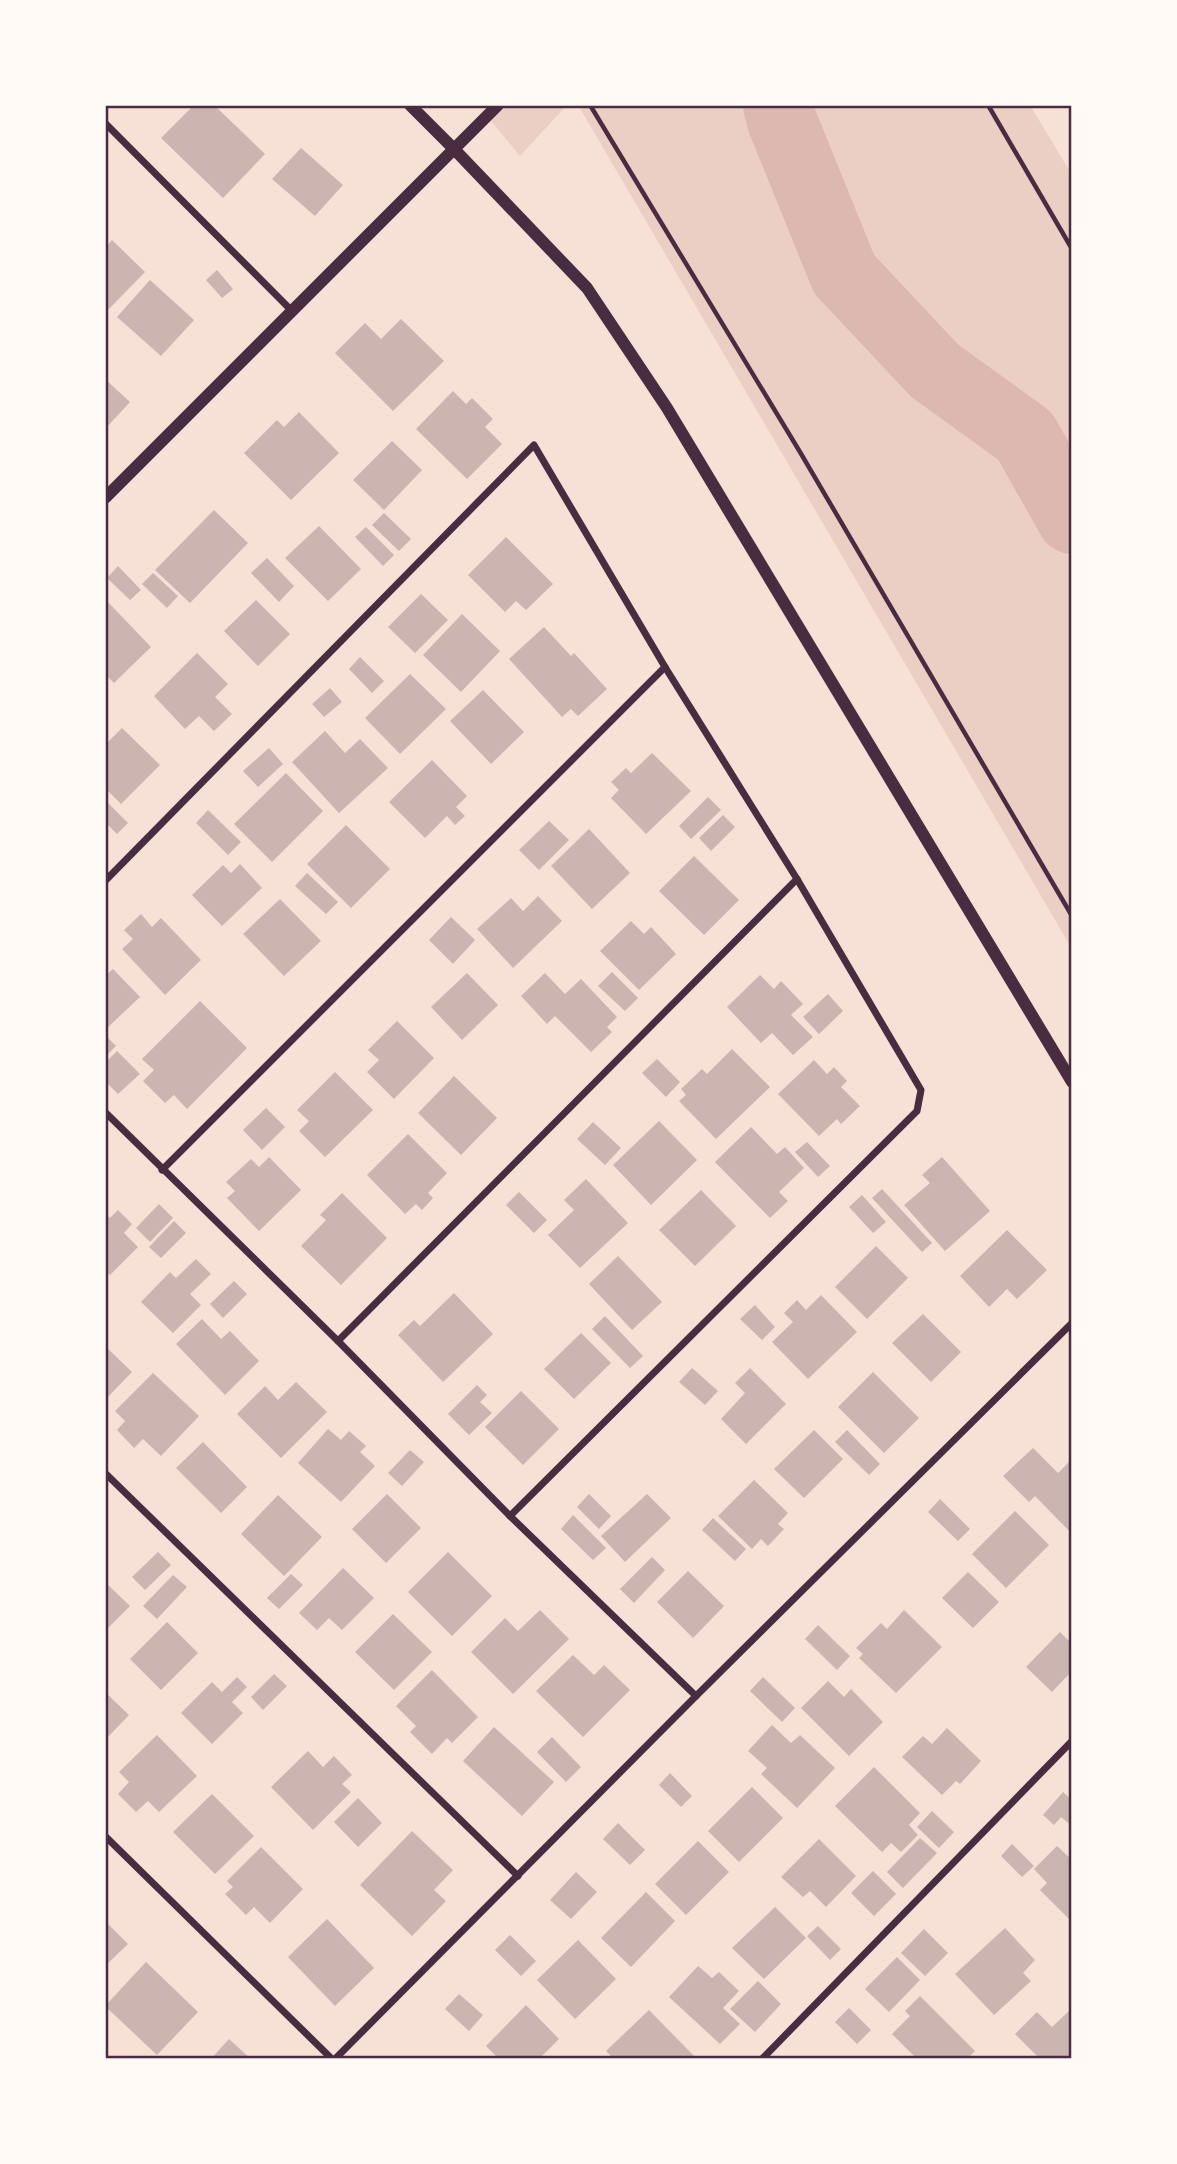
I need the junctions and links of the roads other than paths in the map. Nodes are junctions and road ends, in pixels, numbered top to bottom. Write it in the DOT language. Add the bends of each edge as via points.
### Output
graph roads {
  1 [pos="410,105"];
  2 [pos="498,105"];
  3 [pos="105,123"];
  4 [pos="454,149"];
  5 [pos="293,312"];
  6 [pos="105,498"];
  7 [pos="665,667"];
  8 [pos="797,879"];
  9 [pos="105,881"];
  10 [pos="1072,1082"];
  11 [pos="105,1112"];
  12 [pos="162,1170"];
  13 [pos="1072,1323"];
  14 [pos="338,1341"];
  15 [pos="105,1473"];
  16 [pos="510,1516"];
  17 [pos="696,1696"];
  18 [pos="1072,1741"];
  19 [pos="105,1836"];
  20 [pos="518,1876"];
  21 [pos="333,2059"];
  22 [pos="762,2059"];
  1 -- 4 [label="street"];
  2 -- 4 [label="street"];
  3 -- 5 [label="street"];
  4 -- 5 [label="street"];
  4 -- 10 [label="street" via="587,288 667,408"];
  5 -- 6 [label="street"];
  7 -- 8 [label="street"];
  7 -- 9 [label="street" via="534,445"];
  7 -- 12 [label="street"];
  8 -- 14 [label="street"];
  8 -- 16 [label="street" via="921,1090 917,1111"];
  11 -- 12 [label="street"];
  12 -- 14 [label="street"];
  13 -- 17 [label="street"];
  14 -- 16 [label="street"];
  15 -- 20 [label="street"];
  16 -- 17 [label="street"];
  17 -- 20 [label="street"];
  18 -- 22 [label="street"];
  19 -- 21 [label="street"];
  20 -- 21 [label="street"];
}
